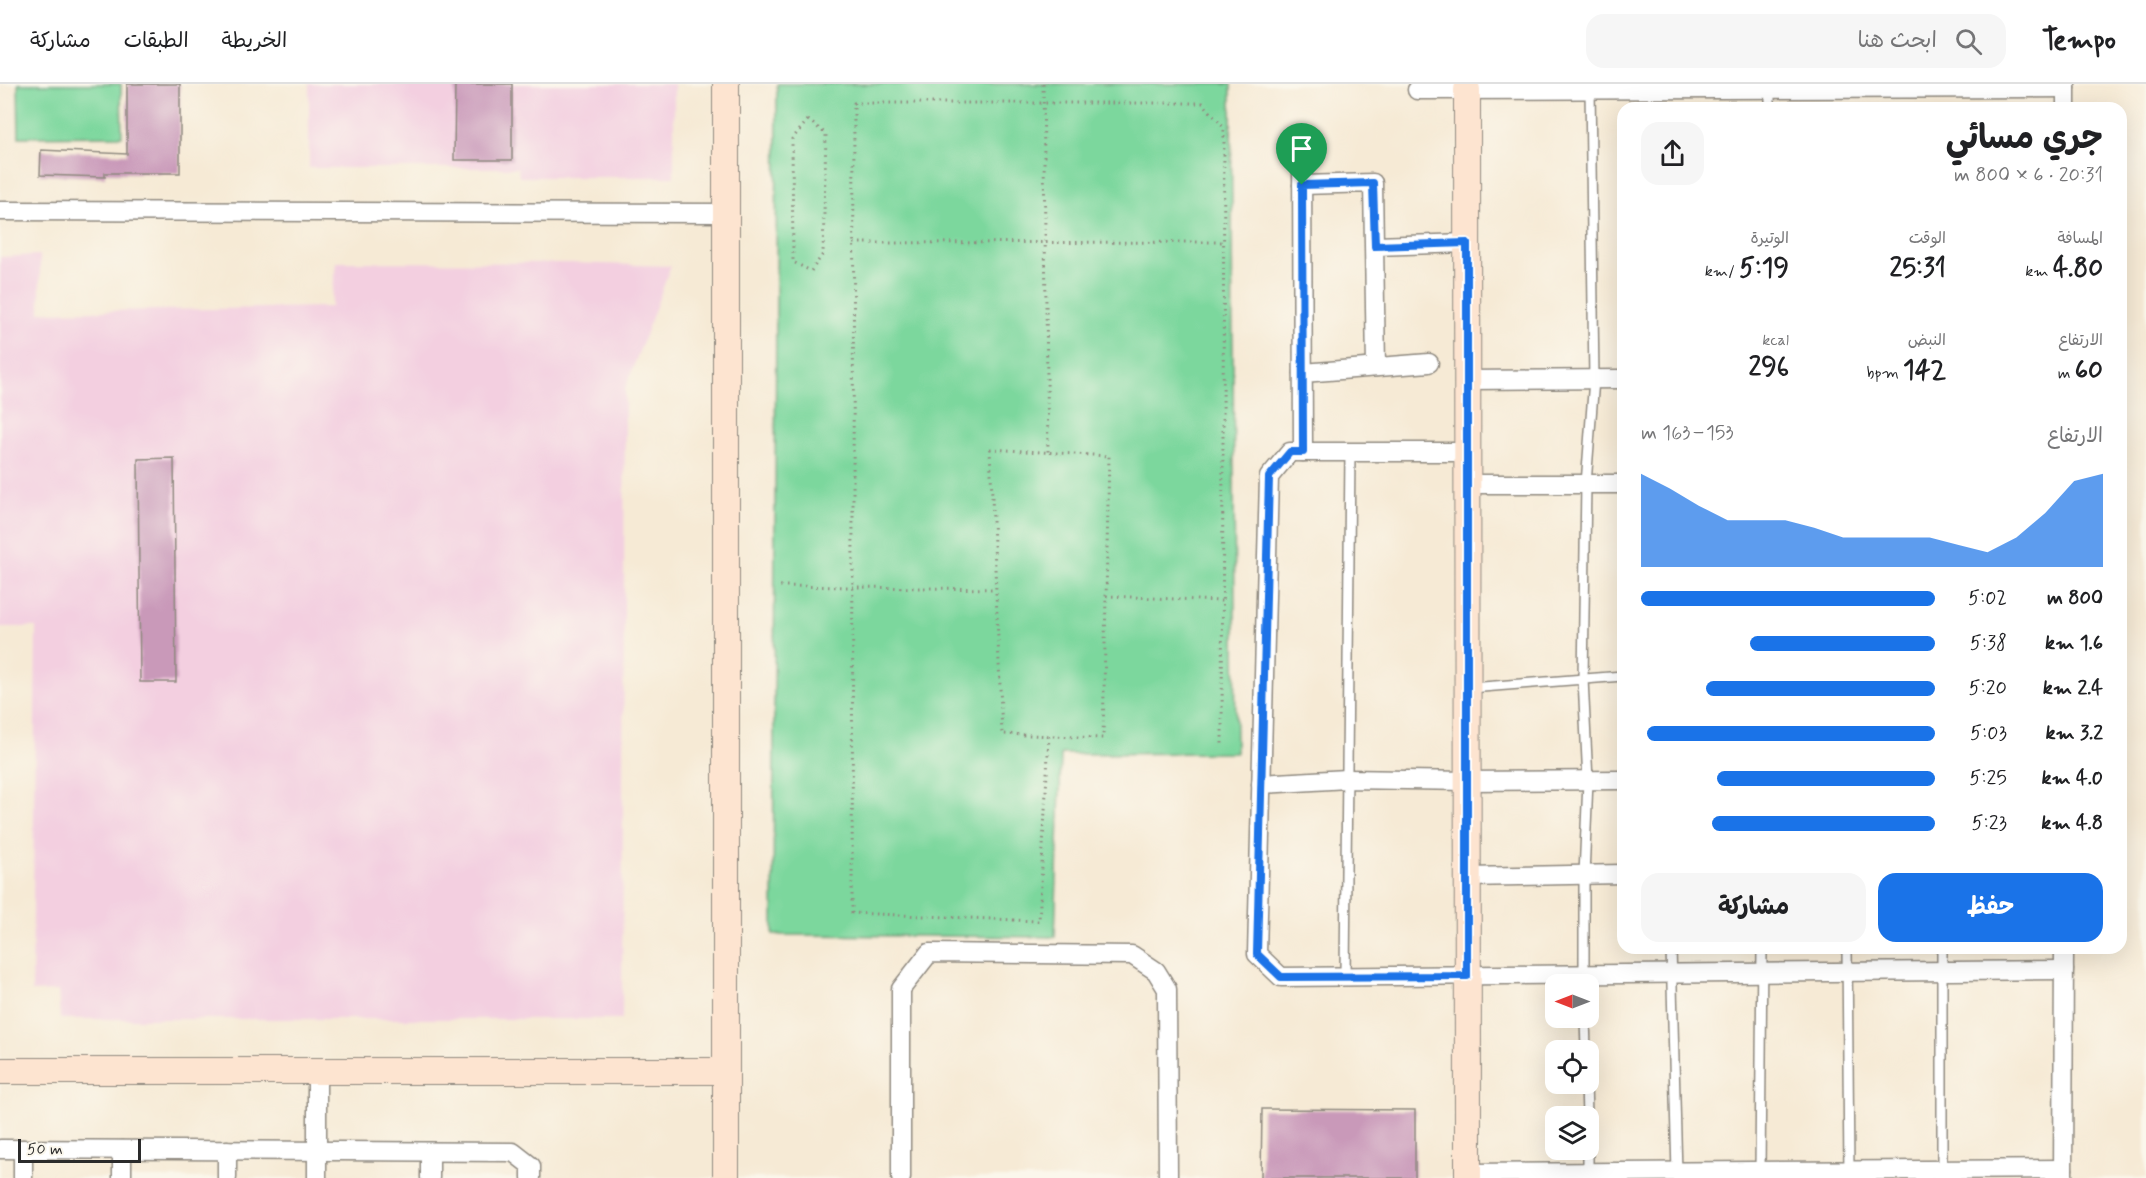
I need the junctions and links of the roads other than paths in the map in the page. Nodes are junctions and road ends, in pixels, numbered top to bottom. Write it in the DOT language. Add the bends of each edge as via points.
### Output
graph roads {
  1 [pos="726,84"];
  2 [pos="2066,86"];
  3 [pos="1590,89"];
  4 [pos="1770,89"];
  5 [pos="1417,90"];
  6 [pos="1467,90"];
  7 [pos="1770,102"];
  8 [pos="2066,102"];
  9 [pos="1302,150"];
  10 [pos="1302,185"];
  11 [pos="0,211"];
  12 [pos="726,213"];
  13 [pos="1467,243"];
  14 [pos="1375,246"];
  15 [pos="1429,363"];
  16 [pos="1376,367"];
  17 [pos="1303,373"];
  18 [pos="1594,379"];
  19 [pos="1617,379"];
  20 [pos="1467,380"];
  21 [pos="1303,452"];
  22 [pos="1350,452"];
  23 [pos="1467,452"];
  24 [pos="1467,484"];
  25 [pos="1586,484"];
  26 [pos="1617,484"];
  27 [pos="1617,676"];
  28 [pos="1583,679"];
  29 [pos="1467,688"];
  30 [pos="1347,779"];
  31 [pos="1617,780"];
  32 [pos="1588,781"];
  33 [pos="1467,782"];
  34 [pos="1261,784"];
  35 [pos="1617,874"];
  36 [pos="1584,875"];
  37 [pos="1467,877"];
  38 [pos="1671,954"];
  39 [pos="1762,954"];
  40 [pos="1846,954"];
  41 [pos="1942,954"];
  42 [pos="2064,954"];
  43 [pos="2064,970"];
  44 [pos="1941,971"];
  45 [pos="1847,972"];
  46 [pos="1762,973"];
  47 [pos="1584,974"];
  48 [pos="1672,974"];
  49 [pos="1467,976"];
  50 [pos="1345,977"];
  51 [pos="1545,978"];
  52 [pos="1599,978"];
  53 [pos="0,1071"];
  54 [pos="316,1071"];
  55 [pos="726,1071"];
  56 [pos="0,1149"];
  57 [pos="23,1149"];
  58 [pos="122,1150"];
  59 [pos="228,1150"];
  60 [pos="317,1151"];
  61 [pos="430,1152"];
  62 [pos="2063,1173"];
  63 [pos="1760,1174"];
  64 [pos="1849,1174"];
  65 [pos="1942,1174"];
  66 [pos="1468,1175"];
  67 [pos="1588,1175"];
  68 [pos="1677,1175"];
  69 [pos="23,1178"];
  70 [pos="122,1178"];
  71 [pos="227,1178"];
  72 [pos="317,1178"];
  73 [pos="430,1178"];
  74 [pos="531,1178"];
  75 [pos="726,1178"];
  76 [pos="901,1178"];
  77 [pos="1168,1178"];
  1 -- 12 [label="street"];
  2 -- 4 [label="street"];
  2 -- 8 [label="street"];
  3 -- 4 [label="street"];
  3 -- 6 [label="street"];
  3 -- 18 [label="lane"];
  4 -- 7 [label="lane"];
  5 -- 6 [label="street"];
  6 -- 13 [label="street"];
  9 -- 10 [label="street"];
  10 -- 14 [label="street" via="1373,183"];
  10 -- 17 [label="street"];
  11 -- 12 [label="street"];
  12 -- 55 [label="street"];
  13 -- 14 [label="street"];
  13 -- 20 [label="street"];
  14 -- 16 [label="street"];
  15 -- 16 [label="street"];
  16 -- 17 [label="street"];
  17 -- 21 [label="street"];
  18 -- 19 [label="street"];
  18 -- 20 [label="street"];
  18 -- 25 [label="lane"];
  20 -- 23 [label="street"];
  21 -- 22 [label="street"];
  21 -- 34 [label="street" via="1290,452 1269,477"];
  22 -- 23 [label="street"];
  22 -- 30 [label="lane"];
  23 -- 24 [label="street"];
  24 -- 25 [label="street"];
  24 -- 29 [label="street"];
  25 -- 26 [label="street"];
  25 -- 28 [label="lane"];
  27 -- 28 [label="lane"];
  28 -- 29 [label="lane"];
  28 -- 32 [label="lane"];
  29 -- 33 [label="street"];
  30 -- 33 [label="street"];
  30 -- 34 [label="street"];
  30 -- 50 [label="lane"];
  31 -- 32 [label="street"];
  32 -- 33 [label="street"];
  32 -- 36 [label="lane"];
  33 -- 37 [label="street"];
  34 -- 50 [label="street" via="1257,954 1281,977"];
  35 -- 36 [label="street"];
  36 -- 37 [label="street"];
  36 -- 47 [label="lane"];
  37 -- 49 [label="street"];
  38 -- 48 [label="lane"];
  39 -- 46 [label="lane"];
  40 -- 45 [label="lane"];
  41 -- 44 [label="lane"];
  42 -- 43 [label="street"];
  43 -- 44 [label="street"];
  43 -- 62 [label="street"];
  44 -- 45 [label="street"];
  44 -- 65 [label="lane"];
  45 -- 46 [label="street"];
  45 -- 64 [label="lane"];
  46 -- 48 [label="street"];
  46 -- 63 [label="lane"];
  48 -- 52 [label="street"];
  48 -- 68 [label="lane"];
  49 -- 50 [label="street"];
  49 -- 51 [label="street"];
  49 -- 66 [label="street"];
  53 -- 54 [label="street"];
  54 -- 55 [label="street"];
  54 -- 60 [label="street"];
  55 -- 75 [label="street"];
  56 -- 57 [label="street"];
  57 -- 58 [label="street"];
  57 -- 69 [label="street"];
  58 -- 59 [label="street"];
  58 -- 70 [label="street"];
  59 -- 60 [label="street"];
  59 -- 71 [label="street"];
  60 -- 61 [label="street"];
  60 -- 72 [label="street"];
  61 -- 73 [label="street"];
  61 -- 74 [label="street" via="513,1152 531,1166"];
  62 -- 65 [label="street"];
  63 -- 64 [label="street"];
  63 -- 68 [label="street"];
  64 -- 65 [label="street"];
  66 -- 67 [label="street"];
  67 -- 68 [label="street"];
  76 -- 77 [label="street" via="901,989 929,953 1132,955 1156,971 1167,989"];
}
